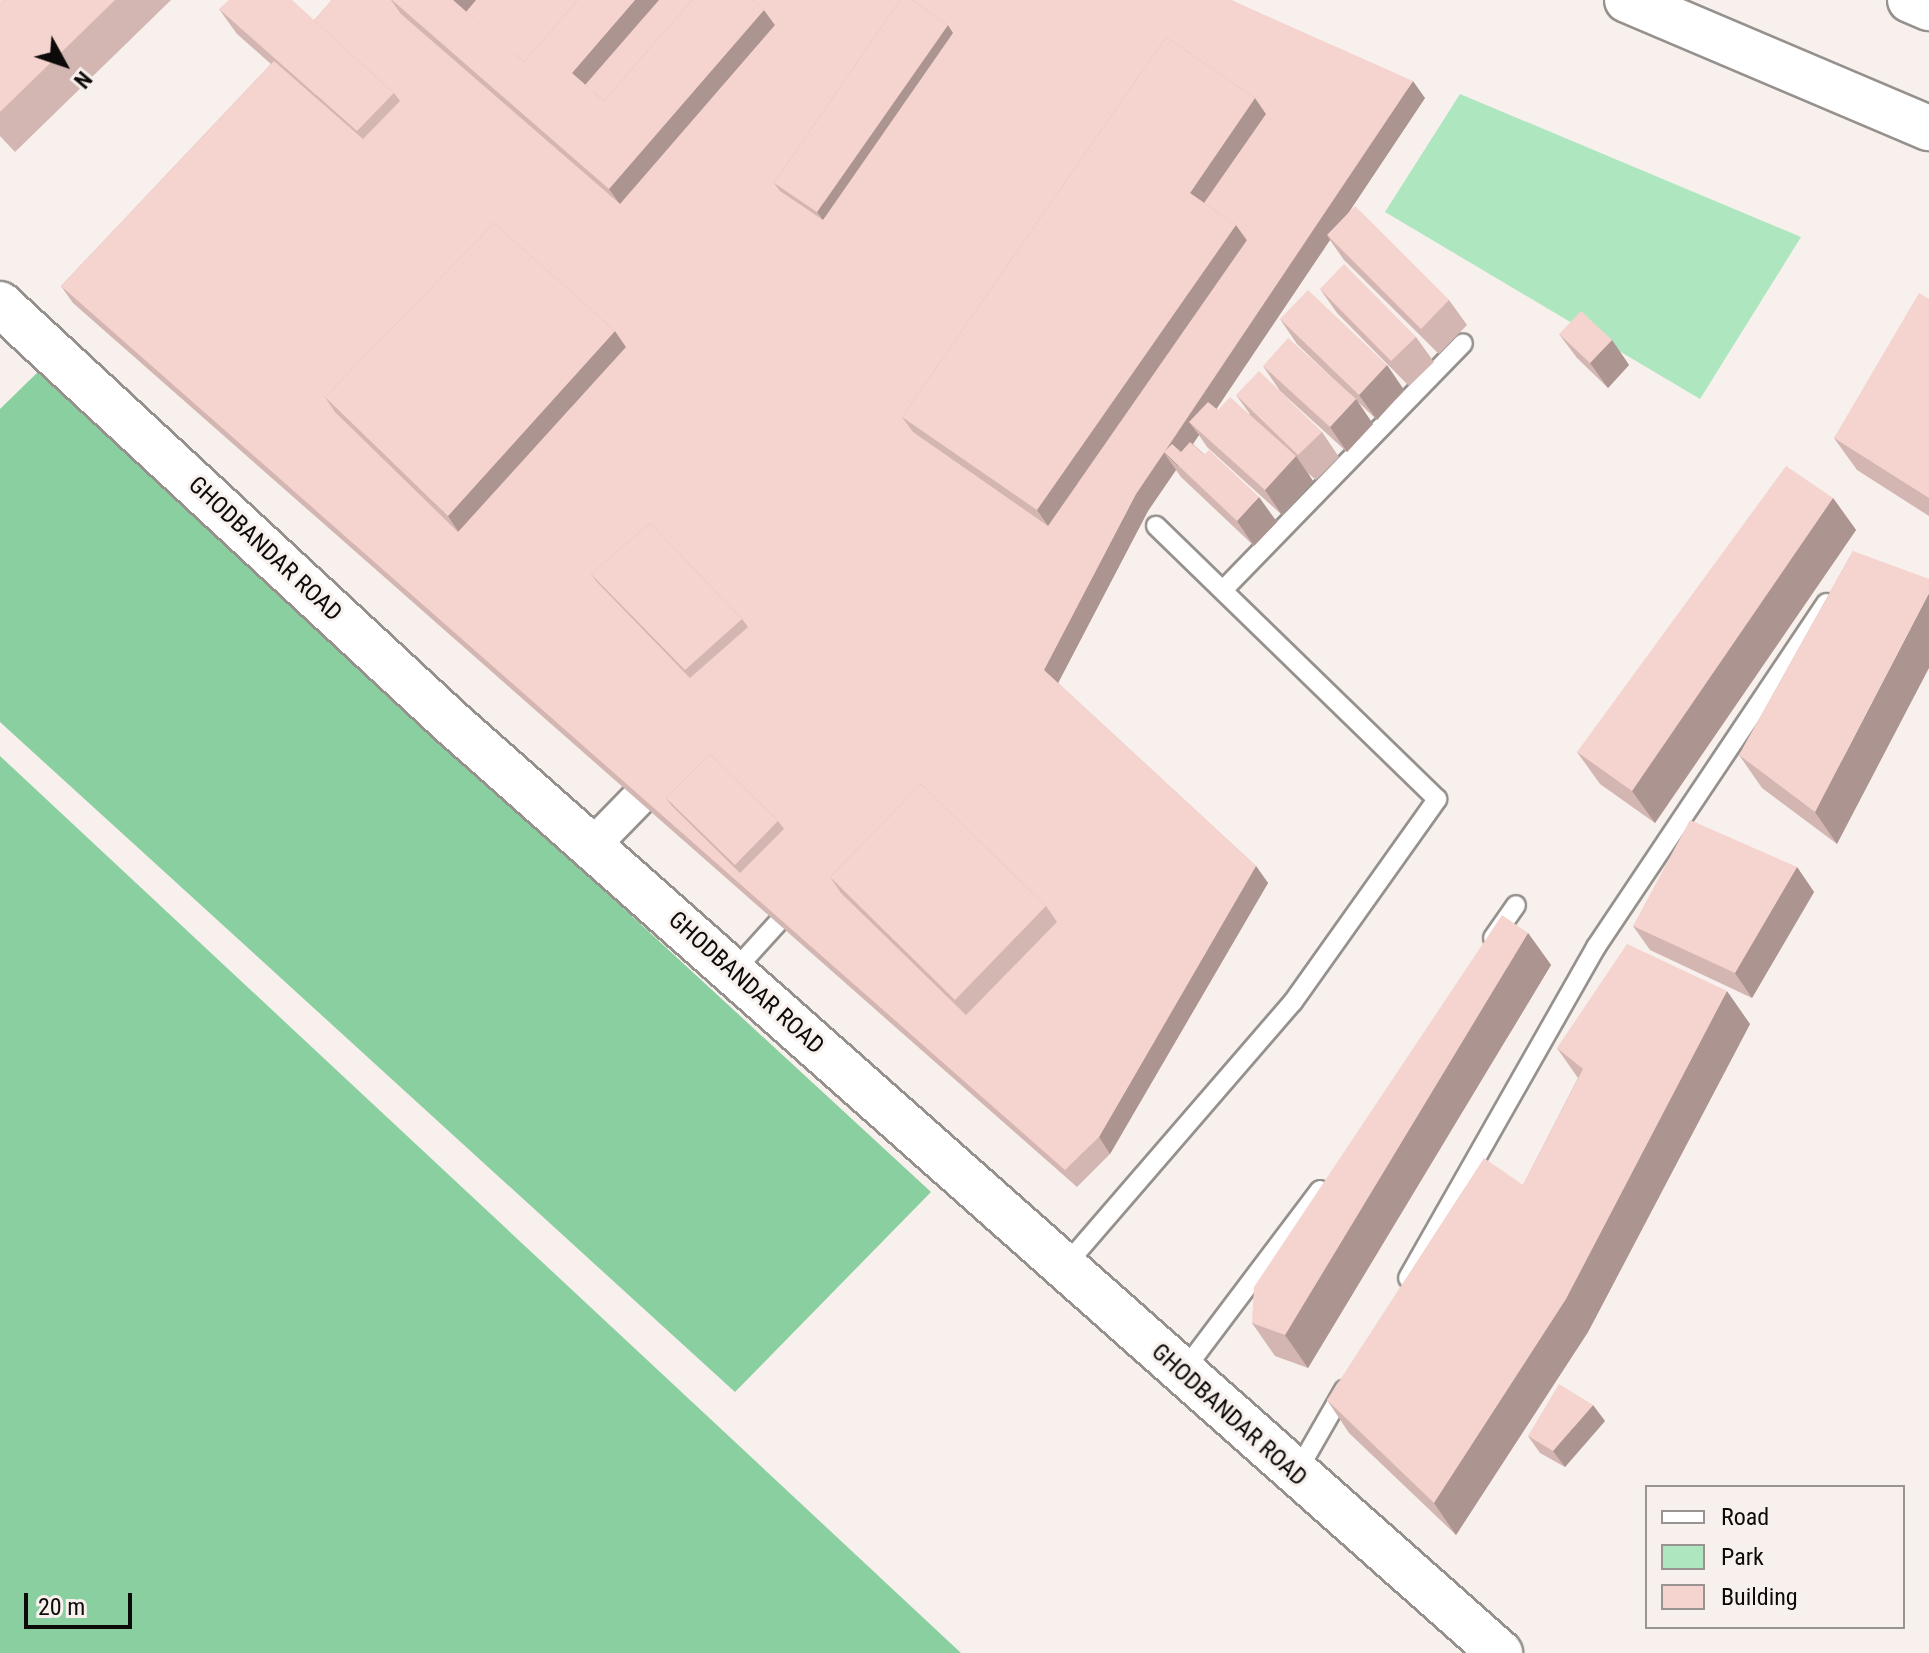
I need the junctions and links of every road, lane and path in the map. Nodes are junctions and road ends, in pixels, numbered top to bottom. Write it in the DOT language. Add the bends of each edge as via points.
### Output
graph roads {
  1 [pos="1627,0"];
  2 [pos="1910,0"];
  3 [pos="1929,8"];
  4 [pos="1929,128"];
  5 [pos="0,304"];
  6 [pos="1463,343"];
  7 [pos="1156,526"];
  8 [pos="1836,588"];
  9 [pos="1223,590"];
  10 [pos="689,747"];
  11 [pos="592,846"];
  12 [pos="806,892"];
  13 [pos="1516,905"];
  14 [pos="1480,958"];
  15 [pos="734,971"];
  16 [pos="1336,1166"];
  17 [pos="1064,1267"];
  18 [pos="1399,1294"];
  19 [pos="1182,1373"];
  20 [pos="1351,1378"];
  21 [pos="1296,1475"];
  22 [pos="1500,1653"];
  1 -- 4 [label="street"];
  2 -- 3 [label="street"];
  5 -- 11 [label="street, GHODBANDAR ROAD"];
  6 -- 9 [label="lane"];
  7 -- 9 [label="lane"];
  8 -- 18 [label="lane" via="1596,947"];
  9 -- 17 [label="lane" via="1437,799 1293,1002"];
  10 -- 11 [label="street"];
  11 -- 15 [label="street, GHODBANDAR ROAD"];
  12 -- 15 [label="lane"];
  13 -- 14 [label="lane"];
  15 -- 17 [label="street, GHODBANDAR ROAD"];
  16 -- 19 [label="lane" via="1273,1258"];
  17 -- 19 [label="street, GHODBANDAR ROAD"];
  19 -- 21 [label="street, GHODBANDAR ROAD"];
  20 -- 21 [label="lane"];
  21 -- 22 [label="street, GHODBANDAR ROAD"];
}
